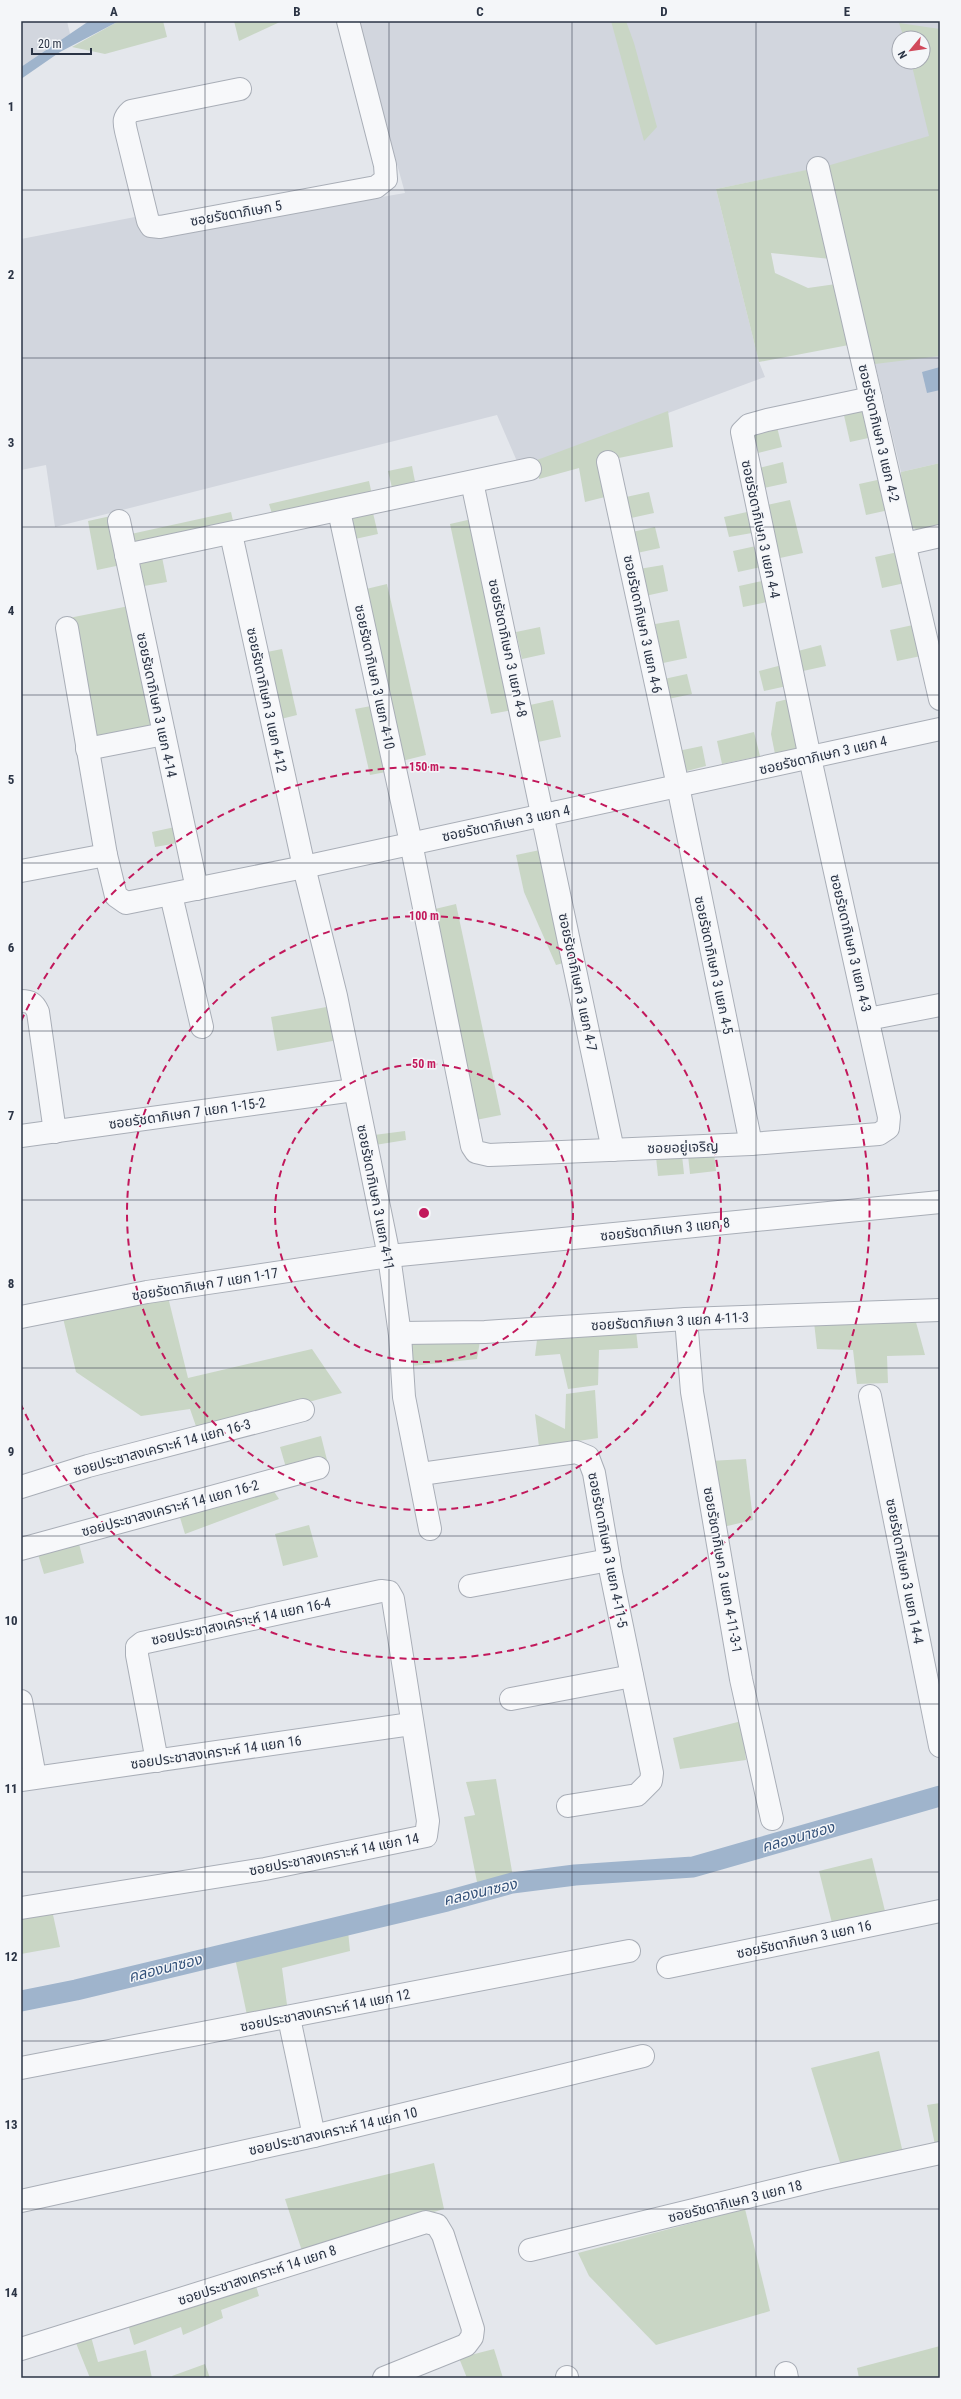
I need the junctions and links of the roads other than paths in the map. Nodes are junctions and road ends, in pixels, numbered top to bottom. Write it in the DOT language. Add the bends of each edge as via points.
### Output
graph roads {
  1 [pos="348,21"];
  2 [pos="240,89"];
  3 [pos="818,168"];
  4 [pos="871,398"];
  5 [pos="608,462"];
  6 [pos="530,469"];
  7 [pos="472,482"];
  8 [pos="339,511"];
  9 [pos="118,521"];
  10 [pos="230,534"];
  11 [pos="940,536"];
  12 [pos="905,544"];
  13 [pos="126,555"];
  14 [pos="67,628"];
  15 [pos="940,699"];
  16 [pos="940,729"];
  17 [pos="164,734"];
  18 [pos="88,749"];
  19 [pos="810,758"];
  20 [pos="678,786"];
  21 [pos="544,815"];
  22 [pos="411,843"];
  23 [pos="106,855"];
  24 [pos="304,867"];
  25 [pos="21,871"];
  26 [pos="197,889"];
  27 [pos="171,894"];
  28 [pos="21,1001"];
  29 [pos="940,1005"];
  30 [pos="868,1020"];
  31 [pos="202,1027"];
  32 [pos="354,1090"];
  33 [pos="888,1128"];
  34 [pos="55,1132"];
  35 [pos="21,1136"];
  36 [pos="751,1144"];
  37 [pos="613,1150"];
  38 [pos="476,1152"];
  39 [pos="940,1202"];
  40 [pos="389,1256"];
  41 [pos="940,1310"];
  42 [pos="21,1317"];
  43 [pos="686,1319"];
  44 [pos="400,1333"];
  45 [pos="870,1396"];
  46 [pos="303,1410"];
  47 [pos="318,1468"];
  48 [pos="421,1474"];
  49 [pos="21,1486"];
  50 [pos="430,1530"];
  51 [pos="21,1549"];
  52 [pos="609,1560"];
  53 [pos="470,1586"];
  54 [pos="389,1592"];
  55 [pos="632,1676"];
  56 [pos="935,1692"];
  57 [pos="511,1699"];
  58 [pos="21,1701"];
  59 [pos="411,1724"];
  60 [pos="940,1746"];
  61 [pos="157,1760"];
  62 [pos="28,1778"];
  63 [pos="568,1806"];
  64 [pos="772,1820"];
  65 [pos="21,1908"];
  66 [pos="940,1912"];
  67 [pos="629,1951"];
  68 [pos="668,1967"];
  69 [pos="289,2018"];
  70 [pos="643,2056"];
  71 [pos="21,2068"];
  72 [pos="314,2136"];
  73 [pos="940,2153"];
  74 [pos="21,2201"];
  75 [pos="530,2250"];
  76 [pos="21,2349"];
  77 [pos="384,2378"];
  1 -- 2 [label="street, ซอยรัชดาภิเษก 5" via="385,165 386,179 376,187 160,227 151,226 126,131 126,115 131,111"];
  3 -- 4 [label="street, ซอยรัชดาภิเษก 3 แยก 4-2"];
  4 -- 12 [label="street, ซอยรัชดาภิเษก 3 แยก 4-2"];
  4 -- 19 [label="street, ซอยรัชดาภิเษก 3 แยก 4-4" via="762,421 749,425 742,432"];
  5 -- 20 [label="street, ซอยรัชดาภิเษก 3 แยก 4-6"];
  6 -- 7 [label="street"];
  7 -- 8 [label="street"];
  7 -- 21 [label="street, ซอยรัชดาภิเษก 3 แยก 4-8"];
  8 -- 10 [label="street"];
  8 -- 22 [label="street, ซอยรัชดาภิเษก 3 แยก 4-10"];
  9 -- 13 [label="street, ซอยรัชดาภิเษก 3 แยก 4-14"];
  10 -- 13 [label="street"];
  10 -- 24 [label="street, ซอยรัชดาภิเษก 3 แยก 4-12"];
  11 -- 12 [label="street"];
  12 -- 15 [label="street, ซอยรัชดาภิเษก 3 แยก 4-2"];
  13 -- 17 [label="street, ซอยรัชดาภิเษก 3 แยก 4-14"];
  14 -- 18 [label="street"];
  16 -- 19 [label="street, ซอยรัชดาภิเษก 3 แยก 4"];
  17 -- 18 [label="street"];
  17 -- 26 [label="street, ซอยรัชดาภิเษก 3 แยก 4-14"];
  18 -- 23 [label="street"];
  19 -- 20 [label="street, ซอยรัชดาภิเษก 3 แยก 4"];
  19 -- 30 [label="street, ซอยรัชดาภิเษก 3 แยก 4-3"];
  20 -- 21 [label="street, ซอยรัชดาภิเษก 3 แยก 4"];
  20 -- 36 [label="street, ซอยรัชดาภิเษก 3 แยก 4-5"];
  21 -- 22 [label="street, ซอยรัชดาภิเษก 3 แยก 4"];
  21 -- 37 [label="street, ซอยรัชดาภิเษก 3 แยก 4-7"];
  22 -- 24 [label="street, ซอยรัชดาภิเษก 3 แยก 4"];
  22 -- 38 [label="street, ซอยรัชดาภิเษก 3 แยก 4-10" via="472,1146"];
  23 -- 25 [label="street"];
  23 -- 27 [label="street, ซอยรัชดาภิเษก 3 แยก 4" via="116,896 122,902 130,903"];
  24 -- 26 [label="street, ซอยรัชดาภิเษก 3 แยก 4"];
  24 -- 32 [label="street, ซอยรัชดาภิเษก 3 แยก 4-11" via="336,996"];
  26 -- 27 [label="street, ซอยรัชดาภิเษก 3 แยก 4"];
  27 -- 31 [label="street"];
  28 -- 34 [label="street" via="35,1005 38,1012"];
  29 -- 30 [label="street"];
  30 -- 33 [label="street, ซอยรัชดาภิเษก 3 แยก 4-3" via="890,1117"];
  32 -- 34 [label="street, ซอยรัชดาภิเษก 7 แยก 1-15-2"];
  32 -- 40 [label="street, ซอยรัชดาภิเษก 3 แยก 4-11"];
  33 -- 36 [label="street, ซอยอยู่เจริญ" via="879,1134"];
  34 -- 35 [label="street, ซอยรัชดาภิเษก 7 แยก 1-15-2"];
  36 -- 37 [label="street, ซอยอยู่เจริญ"];
  37 -- 38 [label="street, ซอยอยู่เจริญ" via="489,1155"];
  39 -- 40 [label="street, ซอยรัชดาภิเษก 3 แยก 8"];
  40 -- 42 [label="street, ซอยรัชดาภิเษก 7 แยก 1-17" via="147,1292"];
  40 -- 44 [label="street, ซอยรัชดาภิเษก 3 แยก 4-11"];
  41 -- 43 [label="street, ซอยรัชดาภิเษก 3 แยก 4-11-3"];
  43 -- 44 [label="street, ซอยรัชดาภิเษก 3 แยก 4-11-3" via="485,1332"];
  43 -- 64 [label="street, ซอยรัชดาภิเษก 3 แยก 4-11-3-1" via="692,1392 741,1679"];
  44 -- 48 [label="street, ซอยรัชดาภิเษก 3 แยก 4-11" via="404,1396"];
  45 -- 56 [label="street, ซอยรัชดาภิเษก 3 แยก 14-4"];
  46 -- 49 [label="street, ซอยประชาสงเคราะห์ 14 แยก 16-3"];
  47 -- 51 [label="street, ซอยประชาสงเคราะห์ 14 แยก 16-2"];
  48 -- 50 [label="street, ซอยรัชดาภิเษก 3 แยก 4-11"];
  48 -- 52 [label="street, ซอยรัชดาภิเษก 3 แยก 4-11-5" via="582,1453 588,1457 594,1473"];
  52 -- 53 [label="street"];
  52 -- 55 [label="street, ซอยรัชดาภิเษก 3 แยก 4-11-5"];
  54 -- 59 [label="street, ซอยประชาสงเคราะห์ 14 แยก 14" via="393,1599"];
  54 -- 61 [label="street, ซอยประชาสงเคราะห์ 14 แยก 16-4" via="381,1591 142,1643 138,1647 137,1655"];
  55 -- 57 [label="street"];
  55 -- 63 [label="street, ซอยรัชดาภิเษก 3 แยก 4-11-5" via="652,1773 648,1785 637,1795"];
  56 -- 60 [label="street, ซอยรัชดาภิเษก 3 แยก 14-4"];
  58 -- 62 [label="street"];
  59 -- 61 [label="street, ซอยประชาสงเคราะห์ 14 แยก 16"];
  59 -- 65 [label="street, ซอยประชาสงเคราะห์ 14 แยก 14" via="428,1821 426,1836 265,1869"];
  61 -- 62 [label="street, ซอยประชาสงเคราะห์ 14 แยก 16"];
  66 -- 68 [label="street, ซอยรัชดาภิเษก 3 แยก 16"];
  67 -- 69 [label="street, ซอยประชาสงเคราะห์ 14 แยก 12"];
  69 -- 71 [label="street, ซอยประชาสงเคราะห์ 14 แยก 12"];
  69 -- 72 [label="street"];
  70 -- 72 [label="street, ซอยประชาสงเคราะห์ 14 แยก 10"];
  72 -- 74 [label="street, ซอยประชาสงเคราะห์ 14 แยก 10"];
  73 -- 75 [label="street, ซอยรัชดาภิเษก 3 แยก 18" via="821,2179"];
  76 -- 77 [label="street, ซอยประชาสงเคราะห์ 14 แยก 8" via="426,2222 437,2225 443,2234 458,2280 473,2329 472,2337 466,2345"];
}
